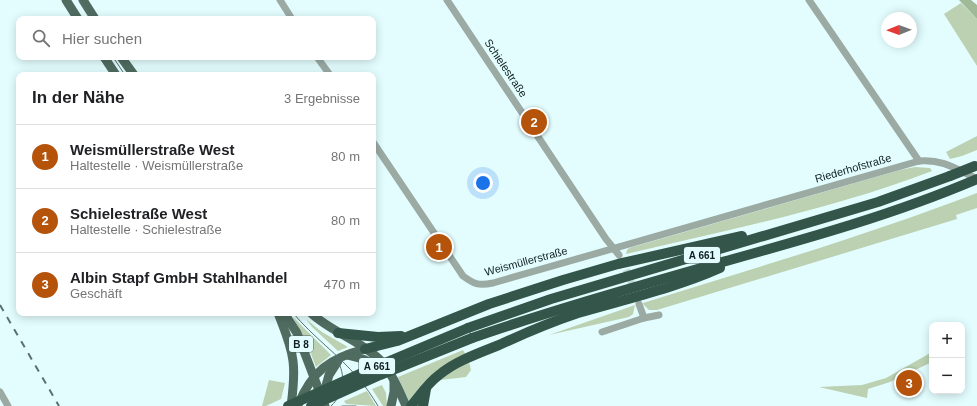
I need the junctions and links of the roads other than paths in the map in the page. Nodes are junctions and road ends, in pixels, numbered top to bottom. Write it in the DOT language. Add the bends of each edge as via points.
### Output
graph roads {
  1 [pos="66,0"];
  2 [pos="82,0"];
  3 [pos="280,0"];
  4 [pos="447,0"];
  5 [pos="809,0"];
  6 [pos="76,16"];
  7 [pos="93,16"];
  8 [pos="290,16"];
  9 [pos="106,60"];
  10 [pos="123,60"];
  11 [pos="319,60"];
  12 [pos="114,72"];
  13 [pos="132,72"];
  14 [pos="328,72"];
  15 [pos="376,146"];
  16 [pos="918,161"];
  17 [pos="976,165"];
  18 [pos="977,179"];
  19 [pos="801,225"];
  20 [pos="614,248"];
  21 [pos="750,254"];
  22 [pos="619,255"];
  23 [pos="639,304"];
  24 [pos="659,315"];
  25 [pos="279,316"];
  26 [pos="286,316"];
  27 [pos="315,316"];
  28 [pos="644,318"];
  29 [pos="439,323"];
  30 [pos="602,332"];
  31 [pos="338,333"];
  32 [pos="470,333"];
  33 [pos="365,349"];
  34 [pos="346,355"];
  35 [pos="392,376"];
  36 [pos="313,377"];
  37 [pos="427,387"];
  38 [pos="0,392"];
  39 [pos="325,403"];
  40 [pos="8,406"];
  41 [pos="288,406"];
  42 [pos="291,406"];
  43 [pos="297,406"];
  44 [pos="311,406"];
  45 [pos="391,406"];
  46 [pos="406,406"];
  47 [pos="411,406"];
  48 [pos="423,406"];
  1 -- 6 [label="main road"];
  2 -- 7 [label="main road"];
  3 -- 8 [label="street"];
  4 -- 20 [label="street, Schielestraße"];
  5 -- 16 [label="street"];
  9 -- 12 [label="main road"];
  10 -- 13 [label="main road"];
  11 -- 14 [label="street"];
  15 -- 20 [label="street, Weismüllerstraße" via="463,276 474,284 493,283"];
  16 -- 18 [label="street, Riederhofstraße" via="935,160"];
  16 -- 20 [label="street, Riederhofstraße"];
  17 -- 19 [label="highway, A 661, bridge" via="878,202"];
  18 -- 21 [label="highway, A 661" via="889,213"];
  19 -- 29 [label="highway" via="618,264 489,304"];
  19 -- 32 [label="highway, A 661" via="551,299"];
  20 -- 22 [label="street"];
  21 -- 32 [label="highway, A 661"];
  21 -- 37 [label="highway" via="704,275 535,329 460,362 440,374"];
  23 -- 28 [label="street"];
  24 -- 28 [label="street"];
  25 -- 42 [label="main road" via="293,361"];
  26 -- 36 [label="main road, B 8" via="297,333"];
  27 -- 31 [label="main road"];
  28 -- 30 [label="street"];
  29 -- 31 [label="highway" via="396,336 367,337"];
  29 -- 33 [label="highway" via="398,341"];
  31 -- 33 [label="main road"];
  32 -- 41 [label="highway, A 661, bridge" via="379,365"];
  32 -- 44 [label="highway, A 661, bridge"];
  33 -- 34 [label="main road"];
  33 -- 35 [label="main road" via="380,361"];
  34 -- 35 [label="main road" via="372,363"];
  34 -- 36 [label="main road" via="328,363"];
  34 -- 39 [label="main road" via="331,369 324,387"];
  35 -- 45 [label="main road" via="394,392"];
  35 -- 46 [label="main road"];
  36 -- 39 [label="main road"];
  36 -- 43 [label="main road"];
  37 -- 47 [label="highway"];
  37 -- 48 [label="highway"];
  38 -- 40 [label="street"];
}
